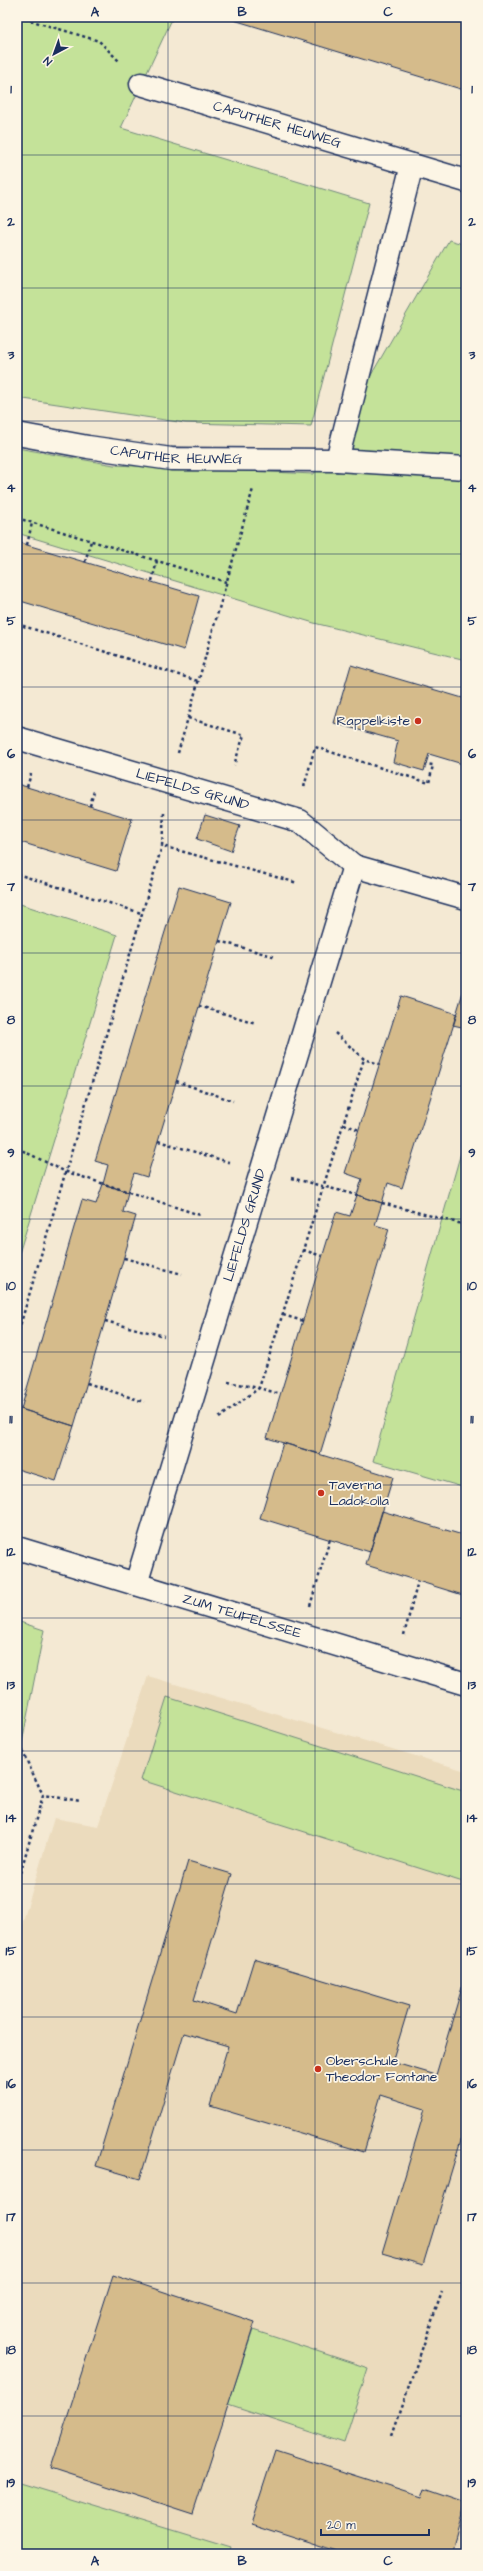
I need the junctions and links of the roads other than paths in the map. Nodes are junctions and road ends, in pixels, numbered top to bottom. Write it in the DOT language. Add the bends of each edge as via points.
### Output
graph roads {
  1 [pos="141,84"];
  2 [pos="412,165"];
  3 [pos="466,181"];
  4 [pos="17,434"];
  5 [pos="337,460"];
  6 [pos="466,468"];
  7 [pos="17,738"];
  8 [pos="354,866"];
  9 [pos="466,898"];
  10 [pos="17,1548"];
  11 [pos="136,1584"];
  12 [pos="466,1684"];
  1 -- 2 [label="street, CAPUTHER HEUWEG"];
  2 -- 3 [label="street, CAPUTHER HEUWEG"];
  2 -- 5 [label="street"];
  4 -- 5 [label="street, CAPUTHER HEUWEG" via="171,459"];
  5 -- 6 [label="street, CAPUTHER HEUWEG"];
  7 -- 8 [label="street, LIEFELDS GRUND" via="300,821"];
  8 -- 9 [label="street, LIEFELDS GRUND"];
  8 -- 11 [label="street, LIEFELDS GRUND"];
  10 -- 11 [label="street, ZUM TEUFELSSEE"];
  11 -- 12 [label="street, ZUM TEUFELSSEE"];
}
